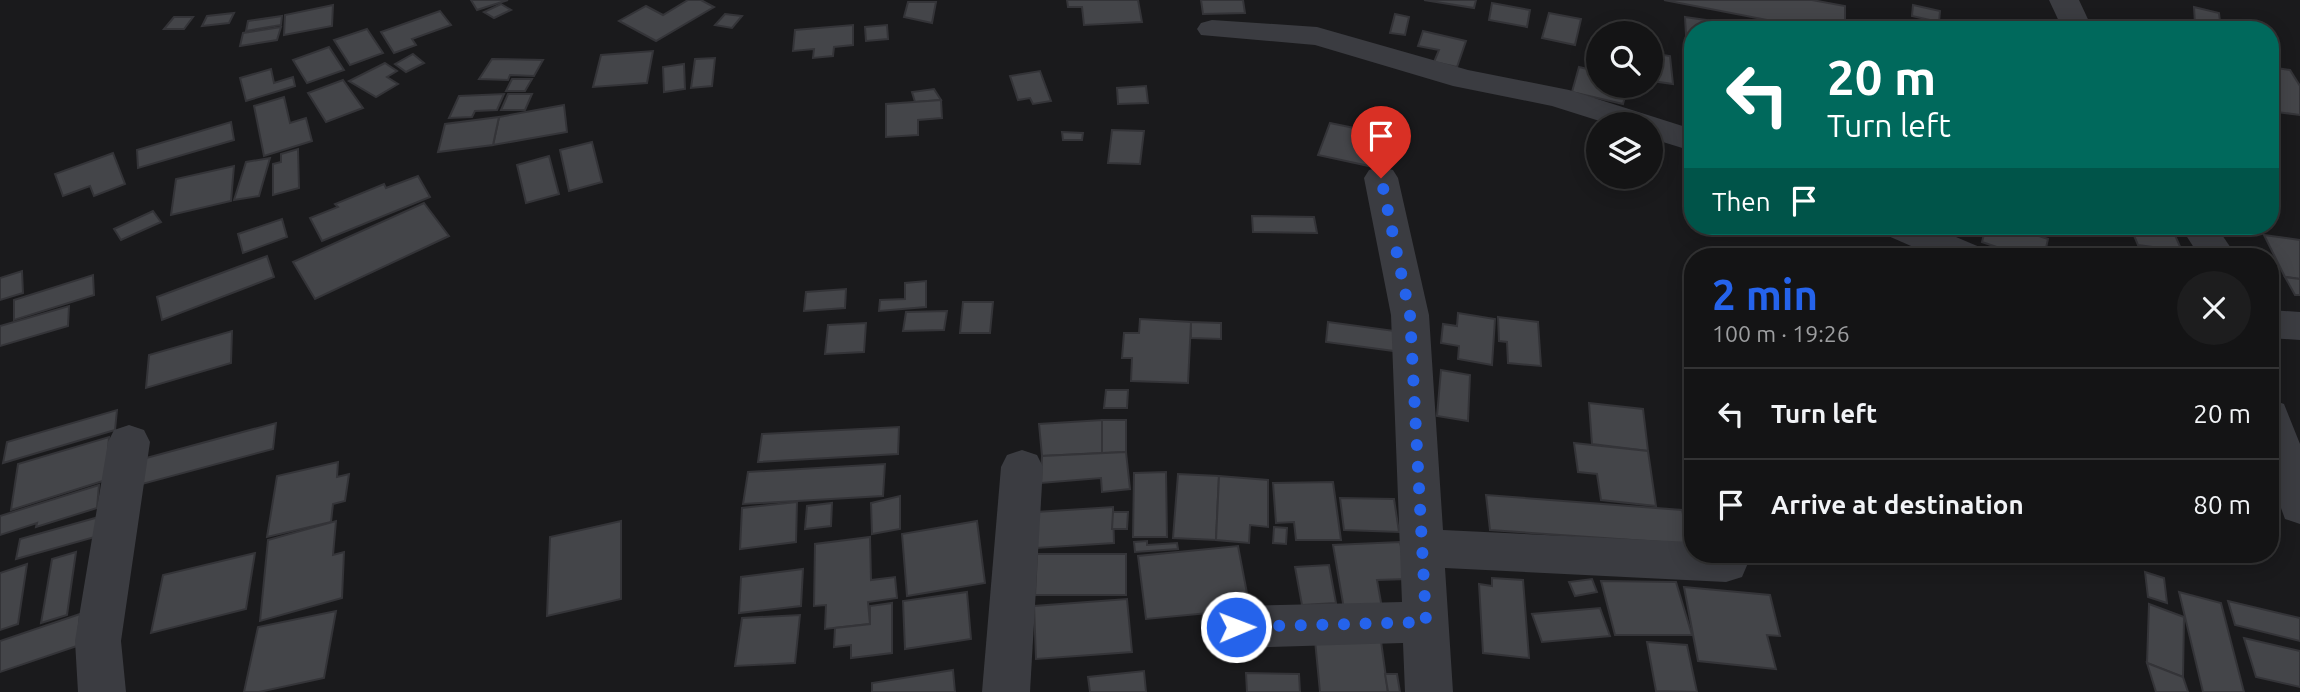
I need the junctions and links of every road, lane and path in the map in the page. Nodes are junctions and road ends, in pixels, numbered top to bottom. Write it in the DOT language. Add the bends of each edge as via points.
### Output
graph roads {
  1 [pos="2064,0"];
  2 [pos="2074,21"];
  3 [pos="1212,29"];
  4 [pos="1605,112"];
  5 [pos="1663,131"];
  6 [pos="1684,138"];
  7 [pos="1381,178"];
  8 [pos="1919,235"];
  9 [pos="1948,248"];
  10 [pos="2279,325"];
  11 [pos="2300,326"];
  12 [pos="129,442"];
  13 [pos="2279,442"];
  14 [pos="1022,467"];
  15 [pos="2300,506"];
  16 [pos="1423,548"];
  17 [pos="1684,561"];
  18 [pos="1426,622"];
  19 [pos="1236,627"];
  20 [pos="102,692"];
  21 [pos="1006,692"];
  22 [pos="1429,692"];
  1 -- 2 [label="street"];
  3 -- 4 [label="street" via="1317,36 1464,79 1558,97"];
  5 -- 6 [label="street"];
  7 -- 16 [label="street" via="1410,315"];
  8 -- 9 [label="street"];
  10 -- 11 [label="street"];
  12 -- 20 [label="street" via="98,640"];
  13 -- 15 [label="street"];
  14 -- 21 [label="street"];
  16 -- 17 [label="street"];
  16 -- 18 [label="street"];
  18 -- 19 [label="street"];
  18 -- 22 [label="street"];
}
